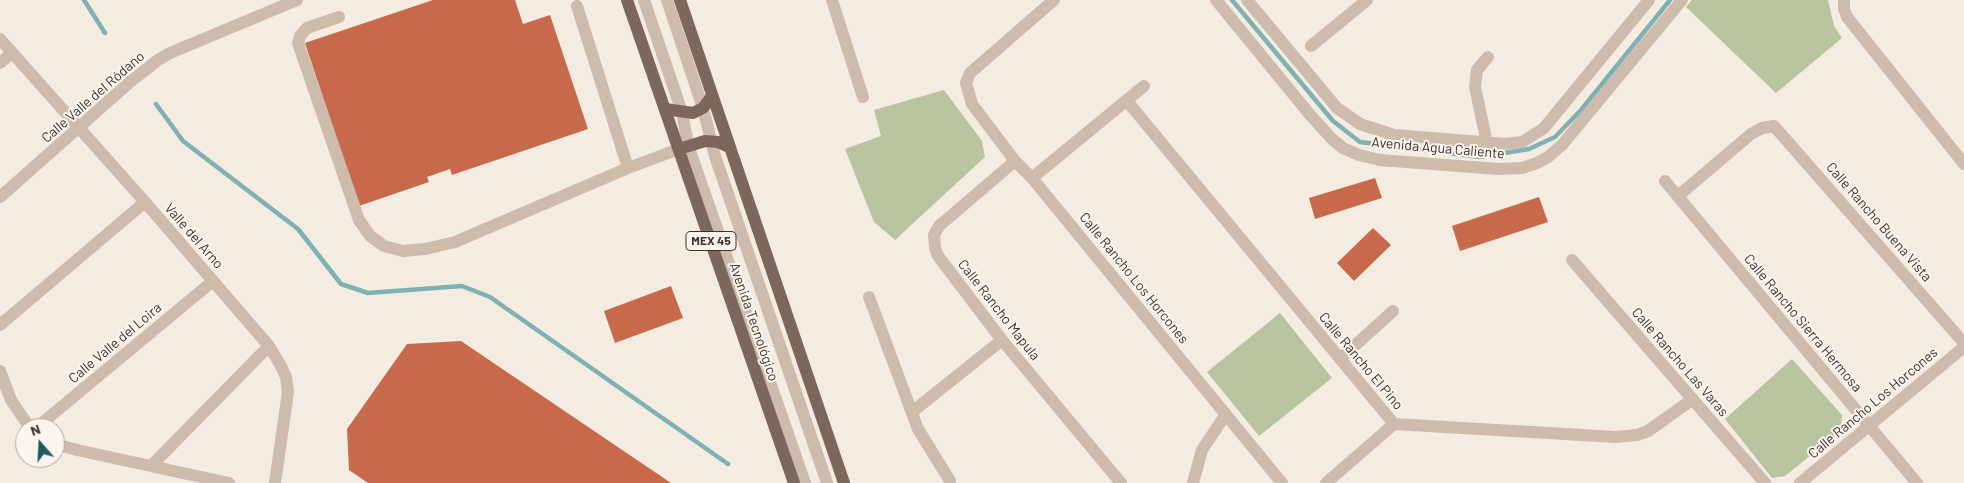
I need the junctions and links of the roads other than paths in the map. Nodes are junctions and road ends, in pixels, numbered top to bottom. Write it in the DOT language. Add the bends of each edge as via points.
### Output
graph roads {
  1 [pos="297,0"];
  2 [pos="627,0"];
  3 [pos="644,0"];
  4 [pos="667,0"];
  5 [pos="680,0"];
  6 [pos="832,0"];
  7 [pos="1054,0"];
  8 [pos="1216,0"];
  9 [pos="1246,0"];
  10 [pos="1367,0"];
  11 [pos="1649,0"];
  12 [pos="1682,0"];
  13 [pos="1844,0"];
  14 [pos="577,6"];
  15 [pos="339,17"];
  16 [pos="0,39"];
  17 [pos="1311,46"];
  18 [pos="12,53"];
  19 [pos="1488,57"];
  20 [pos="0,63"];
  21 [pos="1144,86"];
  22 [pos="712,96"];
  23 [pos="864,98"];
  24 [pos="1127,101"];
  25 [pos="704,108"];
  26 [pos="665,109"];
  27 [pos="682,112"];
  28 [pos="79,128"];
  29 [pos="712,141"];
  30 [pos="1487,143"];
  31 [pos="683,147"];
  32 [pos="729,147"];
  33 [pos="1016,161"];
  34 [pos="1964,164"];
  35 [pos="628,168"];
  36 [pos="1032,178"];
  37 [pos="1665,181"];
  38 [pos="1678,196"];
  39 [pos="0,197"];
  40 [pos="146,202"];
  41 [pos="1572,260"];
  42 [pos="213,281"];
  43 [pos="869,297"];
  44 [pos="1393,311"];
  45 [pos="0,325"];
  46 [pos="1002,340"];
  47 [pos="1964,343"];
  48 [pos="269,346"];
  49 [pos="1964,347"];
  50 [pos="1340,359"];
  51 [pos="0,371"];
  52 [pos="1693,399"];
  53 [pos="912,412"];
  54 [pos="1226,414"];
  55 [pos="23,418"];
  56 [pos="48,418"];
  57 [pos="1394,424"];
  58 [pos="1869,426"];
  59 [pos="65,447"];
  60 [pos="151,466"];
  61 [pos="950,482"];
  62 [pos="229,483"];
  63 [pos="275,483"];
  64 [pos="794,483"];
  65 [pos="805,483"];
  66 [pos="827,483"];
  67 [pos="844,483"];
  68 [pos="1120,483"];
  69 [pos="1193,483"];
  70 [pos="1282,483"];
  71 [pos="1326,483"];
  72 [pos="1765,483"];
  73 [pos="1800,483"];
  74 [pos="1917,483"];
  1 -- 28 [label="street, Calle Valle del Ródano" via="170,53 130,82"];
  2 -- 26 [label="main road, Avenida Tecnológico / MEX 45"];
  3 -- 27 [label="street"];
  4 -- 25 [label="street"];
  5 -- 22 [label="main road"];
  6 -- 23 [label="street"];
  7 -- 33 [label="street, Calle Rancho Los Horcones" via="970,73 966,84 975,108"];
  8 -- 12 [label="street, Avenida Agua Caliente" via="1311,116 1343,148 1358,156 1380,160 1498,170 1522,168 1548,158"];
  9 -- 30 [label="street, Avenida Agua Caliente" via="1337,108 1360,124 1394,135"];
  10 -- 17 [label="street"];
  11 -- 30 [label="street, Avenida Agua Caliente" via="1544,128 1522,142"];
  13 -- 34 [label="street" via="1847,17"];
  14 -- 35 [label="street"];
  15 -- 35 [label="street" via="307,28 298,43 359,220 370,236 384,246 403,251 455,242"];
  16 -- 18 [label="street, Valle del Arno"];
  18 -- 20 [label="street"];
  18 -- 28 [label="street, Valle del Arno"];
  19 -- 30 [label="street" via="1477,70 1475,87"];
  21 -- 24 [label="street"];
  22 -- 25 [label="main road"];
  22 -- 32 [label="main road"];
  24 -- 36 [label="street"];
  24 -- 50 [label="street, Calle Rancho El Pino"];
  25 -- 27 [label="main road" via="693,113"];
  25 -- 29 [label="street"];
  26 -- 27 [label="main road"];
  26 -- 31 [label="main road, Avenida Tecnológico / MEX 45"];
  27 -- 31 [label="street"];
  28 -- 39 [label="street, Calle Valle del Ródano"];
  28 -- 40 [label="street, Valle del Arno"];
  29 -- 31 [label="main road"];
  29 -- 32 [label="main road"];
  29 -- 66 [label="street"];
  31 -- 35 [label="street"];
  31 -- 64 [label="main road, Avenida Tecnológico / MEX 45"];
  31 -- 65 [label="street"];
  32 -- 67 [label="main road"];
  33 -- 36 [label="street, Calle Rancho Los Horcones"];
  33 -- 46 [label="street, Calle Rancho Mapula" via="939,226 933,241 938,256"];
  36 -- 54 [label="street, Calle Rancho Los Horcones"];
  37 -- 38 [label="street, Calle Rancho Sierra Hermosa"];
  38 -- 47 [label="street, Calle Rancho Buena Vista" via="1751,134 1774,126"];
  38 -- 58 [label="street, Calle Rancho Sierra Hermosa"];
  40 -- 42 [label="street, Valle del Arno"];
  40 -- 45 [label="street"];
  41 -- 52 [label="street, Calle Rancho Las Varas"];
  42 -- 48 [label="street, Valle del Arno"];
  42 -- 56 [label="street, Calle Valle del Loira"];
  43 -- 53 [label="street"];
  44 -- 50 [label="street"];
  46 -- 53 [label="street"];
  46 -- 68 [label="street, Calle Rancho Mapula"];
  48 -- 60 [label="street"];
  48 -- 63 [label="street, Valle del Arno" via="282,366 288,392"];
  49 -- 58 [label="street, Calle Rancho Los Horcones"];
  50 -- 57 [label="street, Calle Rancho El Pino"];
  51 -- 55 [label="street" via="11,400"];
  52 -- 57 [label="street, Calle Rancho El Pino" via="1648,431 1616,437"];
  52 -- 72 [label="street, Calle Rancho Las Varas"];
  53 -- 61 [label="street" via="925,442"];
  54 -- 69 [label="street" via="1202,450"];
  54 -- 70 [label="street, Calle Rancho Los Horcones"];
  57 -- 71 [label="street"];
  58 -- 73 [label="street, Calle Rancho Los Horcones"];
  58 -- 74 [label="street, Calle Rancho Sierra Hermosa"];
  59 -- 60 [label="street"];
  60 -- 62 [label="street"];
}
